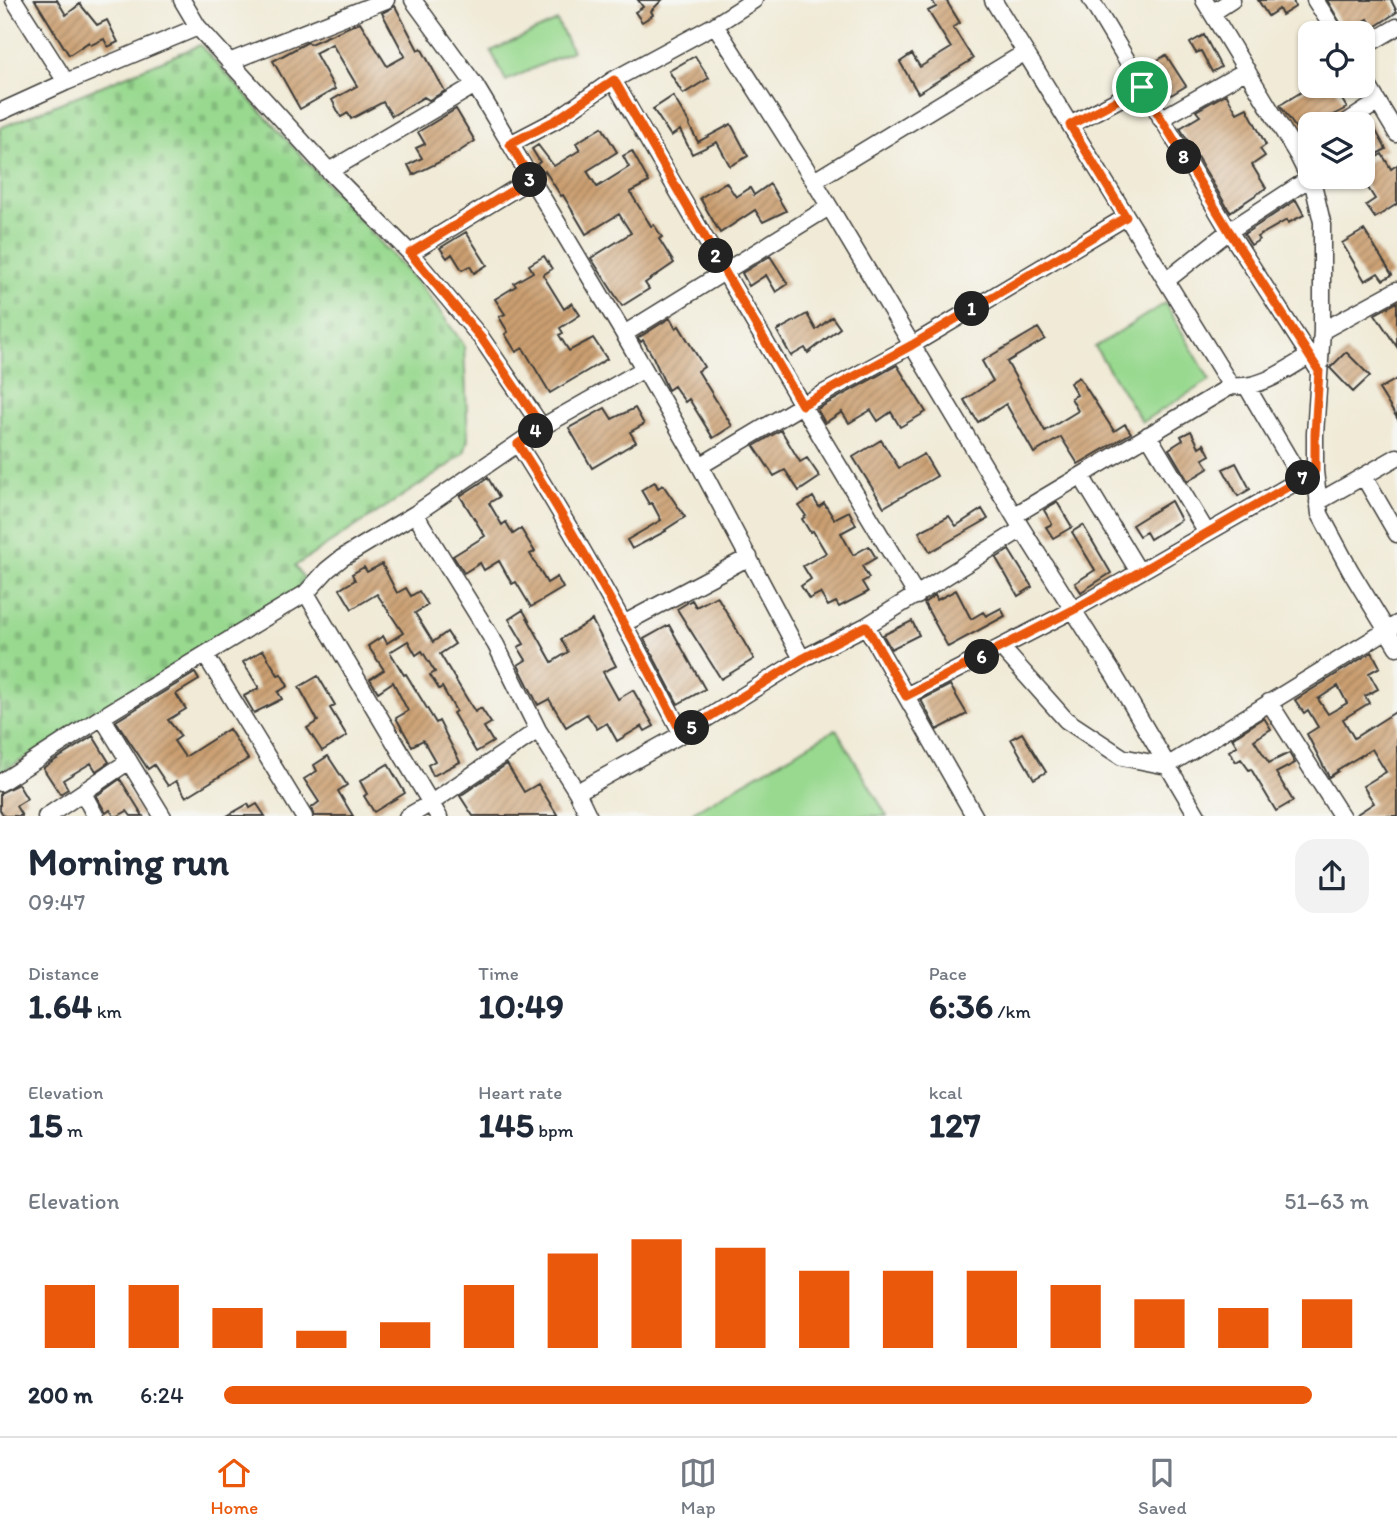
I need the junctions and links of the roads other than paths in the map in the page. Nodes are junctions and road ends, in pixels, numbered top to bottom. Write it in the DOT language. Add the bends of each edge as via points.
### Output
graph roads {
  1 [pos="14,0"];
  2 [pos="182,0"];
  3 [pos="386,0"];
  4 [pos="413,0"];
  5 [pos="754,0"];
  6 [pos="993,0"];
  7 [pos="1091,0"];
  8 [pos="1232,0"];
  9 [pos="1315,0"];
  10 [pos="1208,6"];
  11 [pos="1328,21"];
  12 [pos="715,25"];
  13 [pos="198,27"];
  14 [pos="1397,27"];
  15 [pos="1375,40"];
  16 [pos="1024,53"];
  17 [pos="229,62"];
  18 [pos="1247,70"];
  19 [pos="614,80"];
  20 [pos="66,82"];
  21 [pos="475,85"];
  22 [pos="1142,87"];
  23 [pos="1375,93"];
  24 [pos="1387,109"];
  25 [pos="0,112"];
  26 [pos="1161,119"];
  27 [pos="1070,125"];
  28 [pos="1397,134"];
  29 [pos="1298,142"];
  30 [pos="510,144"];
  31 [pos="329,171"];
  32 [pos="531,179"];
  33 [pos="814,181"];
  34 [pos="1298,186"];
  35 [pos="1314,189"];
  36 [pos="829,206"];
  37 [pos="1126,217"];
  38 [pos="1229,231"];
  39 [pos="410,253"];
  40 [pos="724,270"];
  41 [pos="1167,280"];
  42 [pos="1397,290"];
  43 [pos="1322,331"];
  44 [pos="624,334"];
  45 [pos="912,345"];
  46 [pos="1309,356"];
  47 [pos="644,369"];
  48 [pos="1319,371"];
  49 [pos="1239,387"];
  50 [pos="802,405"];
  51 [pos="542,427"];
  52 [pos="1148,435"];
  53 [pos="518,444"];
  54 [pos="1397,457"];
  55 [pos="700,466"];
  56 [pos="1081,475"];
  57 [pos="1308,475"];
  58 [pos="1364,477"];
  59 [pos="1318,502"];
  60 [pos="415,513"];
  61 [pos="1018,522"];
  62 [pos="1207,533"];
  63 [pos="1397,534"];
  64 [pos="749,557"];
  65 [pos="1139,572"];
  66 [pos="306,593"];
  67 [pos="916,596"];
  68 [pos="1075,609"];
  69 [pos="625,623"];
  70 [pos="866,626"];
  71 [pos="1392,627"];
  72 [pos="1000,647"];
  73 [pos="1397,647"];
  74 [pos="206,656"];
  75 [pos="802,659"];
  76 [pos="906,696"];
  77 [pos="1269,702"];
  78 [pos="102,717"];
  79 [pos="538,730"];
  80 [pos="682,734"];
  81 [pos="129,761"];
  82 [pos="1167,766"];
  83 [pos="0,783"];
  84 [pos="577,792"];
  85 [pos="83,793"];
  86 [pos="435,810"];
  87 [pos="48,816"];
  88 [pos="95,816"];
  89 [pos="162,816"];
  90 [pos="303,816"];
  91 [pos="411,816"];
  92 [pos="589,816"];
  93 [pos="974,816"];
  94 [pos="1197,816"];
  95 [pos="1341,816"];
  1 -- 20 [label="street"];
  2 -- 13 [label="street"];
  3 -- 17 [label="street"];
  4 -- 21 [label="street"];
  5 -- 12 [label="street"];
  6 -- 16 [label="street"];
  7 -- 22 [label="street"];
  8 -- 10 [label="street"];
  9 -- 11 [label="street"];
  10 -- 18 [label="street"];
  12 -- 19 [label="street"];
  12 -- 33 [label="street"];
  13 -- 17 [label="street"];
  13 -- 20 [label="street"];
  14 -- 15 [label="street"];
  16 -- 27 [label="street"];
  16 -- 33 [label="street"];
  17 -- 31 [label="street"];
  18 -- 26 [label="street"];
  18 -- 29 [label="street"];
  19 -- 30 [label="street" via="556,120"];
  19 -- 40 [label="street"];
  20 -- 25 [label="street"];
  21 -- 30 [label="street"];
  21 -- 31 [label="street"];
  22 -- 26 [label="street"];
  22 -- 27 [label="street"];
  23 -- 24 [label="street"];
  24 -- 28 [label="street"];
  26 -- 38 [label="street"];
  27 -- 37 [label="street"];
  30 -- 32 [label="street"];
  31 -- 39 [label="street"];
  32 -- 39 [label="street"];
  32 -- 44 [label="street"];
  33 -- 36 [label="street"];
  34 -- 38 [label="street"];
  35 -- 43 [label="street" via="1322,222"];
  36 -- 40 [label="street"];
  36 -- 45 [label="street"];
  37 -- 41 [label="street"];
  37 -- 45 [label="street"];
  38 -- 41 [label="street"];
  38 -- 46 [label="street"];
  39 -- 51 [label="street" via="482,339"];
  40 -- 44 [label="street"];
  40 -- 50 [label="street"];
  41 -- 49 [label="street"];
  42 -- 43 [label="street"];
  43 -- 48 [label="street"];
  44 -- 47 [label="street"];
  45 -- 50 [label="street"];
  45 -- 61 [label="street"];
  46 -- 48 [label="street"];
  46 -- 49 [label="street" via="1262,383"];
  47 -- 51 [label="street"];
  47 -- 55 [label="street"];
  48 -- 57 [label="street"];
  49 -- 52 [label="street"];
  49 -- 57 [label="street"];
  50 -- 55 [label="street"];
  50 -- 67 [label="street"];
  51 -- 53 [label="street"];
  52 -- 56 [label="street"];
  52 -- 62 [label="street"];
  53 -- 60 [label="street"];
  53 -- 69 [label="street"];
  54 -- 58 [label="street"];
  55 -- 64 [label="street"];
  56 -- 61 [label="street"];
  56 -- 65 [label="street"];
  57 -- 59 [label="street"];
  57 -- 62 [label="street"];
  58 -- 59 [label="street"];
  58 -- 63 [label="street"];
  59 -- 71 [label="street" via="1329,534"];
  60 -- 66 [label="street" via="342,558"];
  60 -- 79 [label="street" via="496,645"];
  61 -- 67 [label="street"];
  61 -- 68 [label="street"];
  62 -- 65 [label="street"];
  64 -- 69 [label="street"];
  64 -- 75 [label="street"];
  65 -- 68 [label="street"];
  66 -- 74 [label="street"];
  66 -- 86 [label="street"];
  67 -- 70 [label="street"];
  68 -- 72 [label="street"];
  68 -- 82 [label="street"];
  69 -- 80 [label="street"];
  70 -- 75 [label="street"];
  70 -- 76 [label="street"];
  71 -- 73 [label="street"];
  71 -- 77 [label="street"];
  72 -- 76 [label="street"];
  72 -- 82 [label="street" via="1066,720 1122,757"];
  74 -- 78 [label="street"];
  74 -- 90 [label="street"];
  75 -- 80 [label="street"];
  76 -- 93 [label="street"];
  77 -- 82 [label="street"];
  77 -- 95 [label="street"];
  78 -- 81 [label="street"];
  78 -- 83 [label="street"];
  79 -- 84 [label="street"];
  79 -- 86 [label="street"];
  80 -- 84 [label="street"];
  81 -- 85 [label="street"];
  81 -- 89 [label="street"];
  82 -- 94 [label="street"];
  84 -- 92 [label="street"];
  85 -- 87 [label="street"];
  85 -- 88 [label="street"];
  86 -- 91 [label="street"];
}
